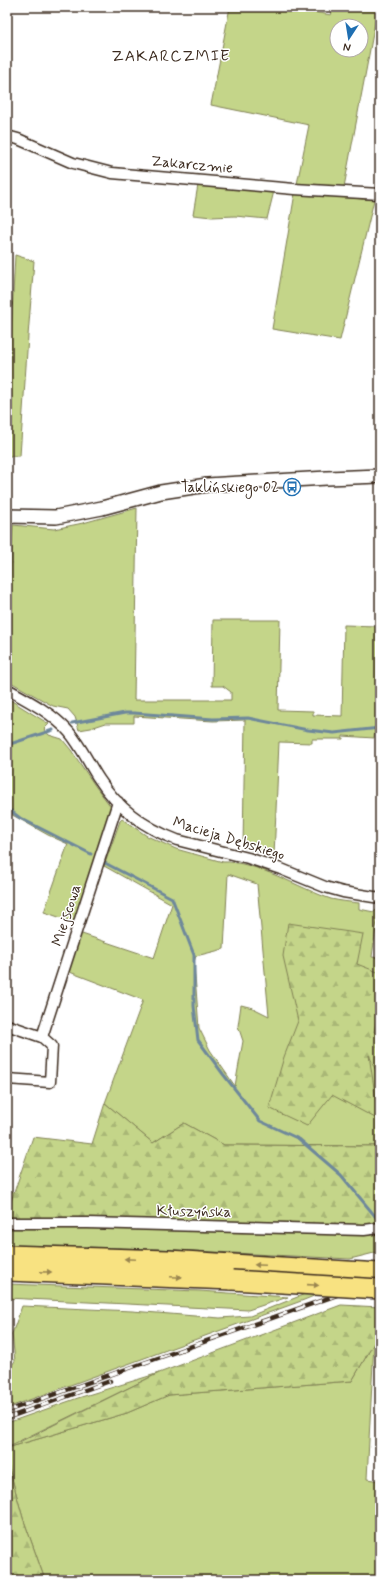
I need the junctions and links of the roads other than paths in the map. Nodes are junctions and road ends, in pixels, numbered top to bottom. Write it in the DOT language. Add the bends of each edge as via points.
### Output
graph roads {
  1 [pos="7,136"];
  2 [pos="380,194"];
  3 [pos="380,476"];
  4 [pos="7,516"];
  5 [pos="7,689"];
  6 [pos="118,802"];
  7 [pos="380,898"];
  8 [pos="7,1025"];
  9 [pos="42,1036"];
  10 [pos="7,1079"];
  11 [pos="7,1223"];
  12 [pos="380,1228"];
  13 [pos="7,1255"];
  14 [pos="7,1271"];
  15 [pos="380,1273"];
  16 [pos="380,1290"];
  1 -- 2 [label="street, Zakarczmie" via="73,163 112,173"];
  3 -- 4 [label="street" via="207,485 163,492 56,517"];
  5 -- 6 [label="street, Macieja Dębskiego" via="33,703 68,730 100,780"];
  6 -- 7 [label="street, Macieja Dębskiego" via="139,822 165,836 248,858 324,887"];
  6 -- 9 [label="street, Miejscowa"];
  8 -- 9 [label="street"];
  9 -- 10 [label="street" via="52,1046 50,1082"];
  11 -- 12 [label="street, Kłuszyńska" via="364,1230"];
  15 -- 13 [label="highway, one-way" via="299,1267"];
  14 -- 16 [label="highway, one-way, bridge" via="232,1280"];
}
